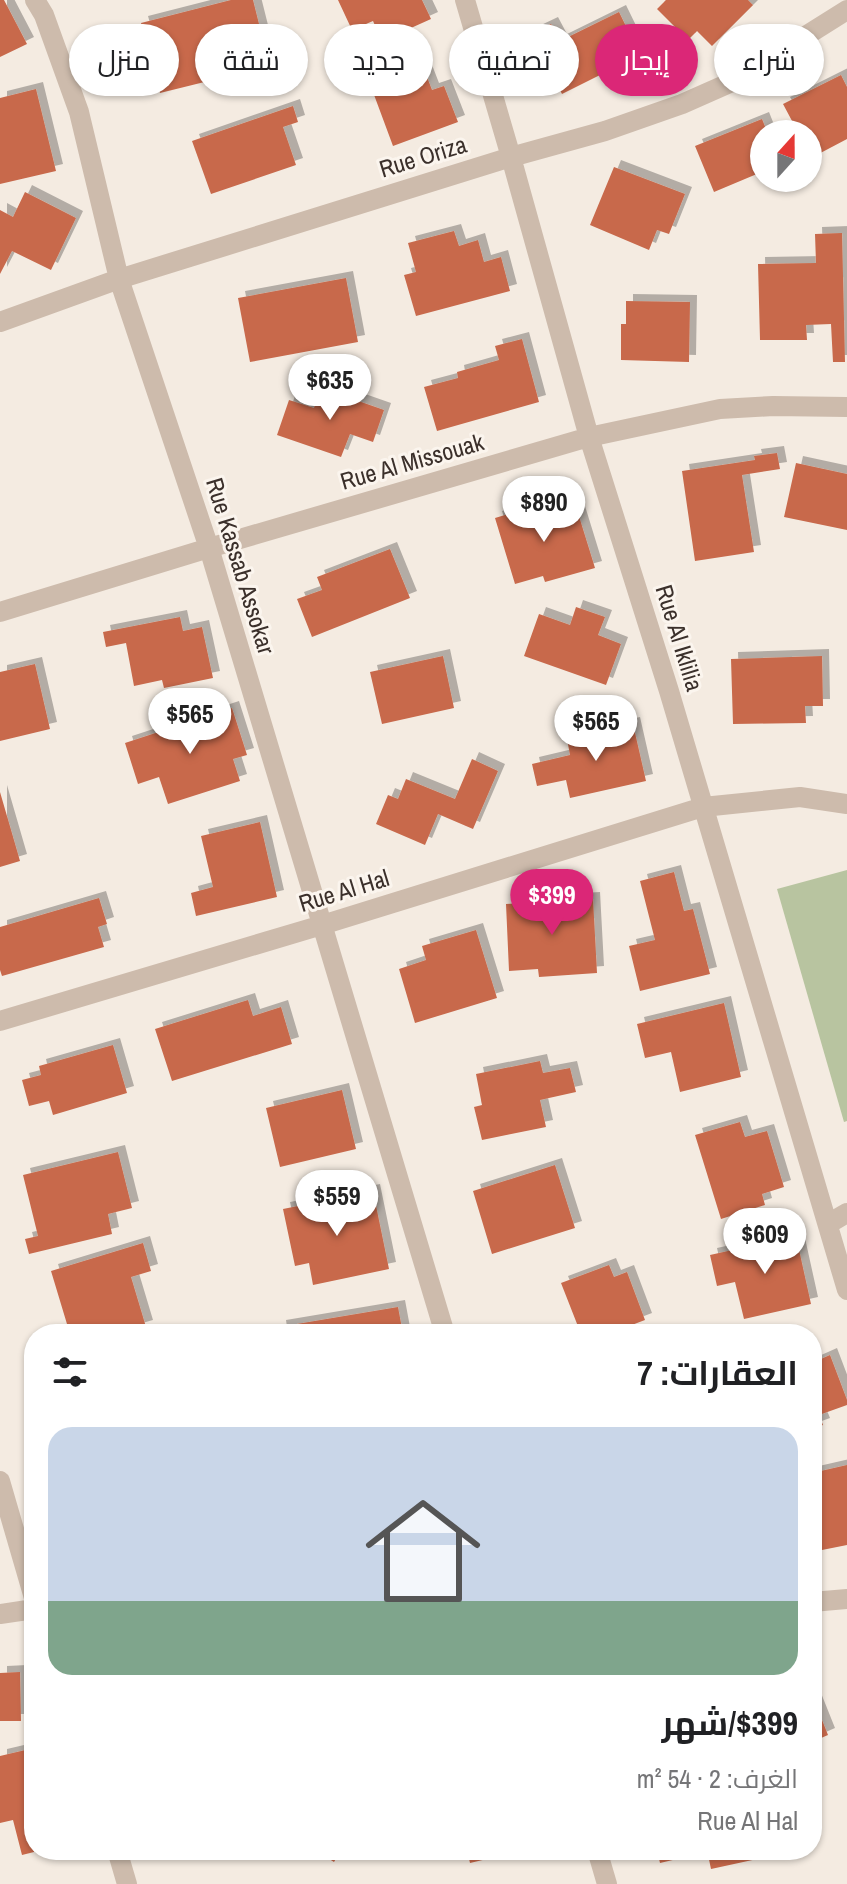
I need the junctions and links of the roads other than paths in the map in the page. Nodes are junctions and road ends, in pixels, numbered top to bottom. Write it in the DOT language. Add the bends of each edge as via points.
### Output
graph roads {
  1 [pos="35,0"];
  2 [pos="465,0"];
  3 [pos="847,10"];
  4 [pos="511,157"];
  5 [pos="119,279"];
  6 [pos="0,322"];
  7 [pos="847,407"];
  8 [pos="589,437"];
  9 [pos="209,548"];
  10 [pos="0,612"];
  11 [pos="847,804"];
  12 [pos="703,807"];
  13 [pos="322,925"];
  14 [pos="0,1021"];
  15 [pos="847,1213"];
  16 [pos="828,1224"];
  17 [pos="847,1290"];
  18 [pos="442,1324"];
  19 [pos="0,1481"];
  20 [pos="24,1564"];
  21 [pos="847,1599"];
  22 [pos="822,1601"];
  23 [pos="24,1610"];
  24 [pos="0,1614"];
  25 [pos="120,1860"];
  26 [pos="600,1860"];
  27 [pos="127,1884"];
  28 [pos="607,1884"];
  1 -- 5 [label="street, Rue Kassab Assokar" via="79,112"];
  2 -- 4 [label="street, Rue Al Iklilia"];
  3 -- 4 [label="street, Rue Oriza" via="706,95"];
  4 -- 5 [label="street, Rue Oriza"];
  4 -- 8 [label="street, Rue Al Iklilia"];
  5 -- 6 [label="street, Rue Oriza"];
  5 -- 9 [label="street, Rue Kassab Assokar"];
  7 -- 8 [label="street, Rue Al Missouak" via="720,409"];
  8 -- 9 [label="street, Rue Al Missouak"];
  8 -- 12 [label="street, Rue Al Iklilia"];
  9 -- 10 [label="street, Rue Al Missouak"];
  9 -- 13 [label="street, Rue Kassab Assokar"];
  11 -- 12 [label="street, Rue Al Hal" via="800,797"];
  12 -- 13 [label="street, Rue Al Hal"];
  12 -- 16 [label="street, Rue Al Iklilia"];
  13 -- 14 [label="street, Rue Al Hal"];
  13 -- 18 [label="street, Rue Kassab Assokar"];
  15 -- 16 [label="street"];
  16 -- 17 [label="street, Rue Al Iklilia"];
  19 -- 20 [label="street"];
  21 -- 22 [label="street"];
  23 -- 24 [label="street"];
  25 -- 27 [label="street"];
  26 -- 28 [label="street"];
}
